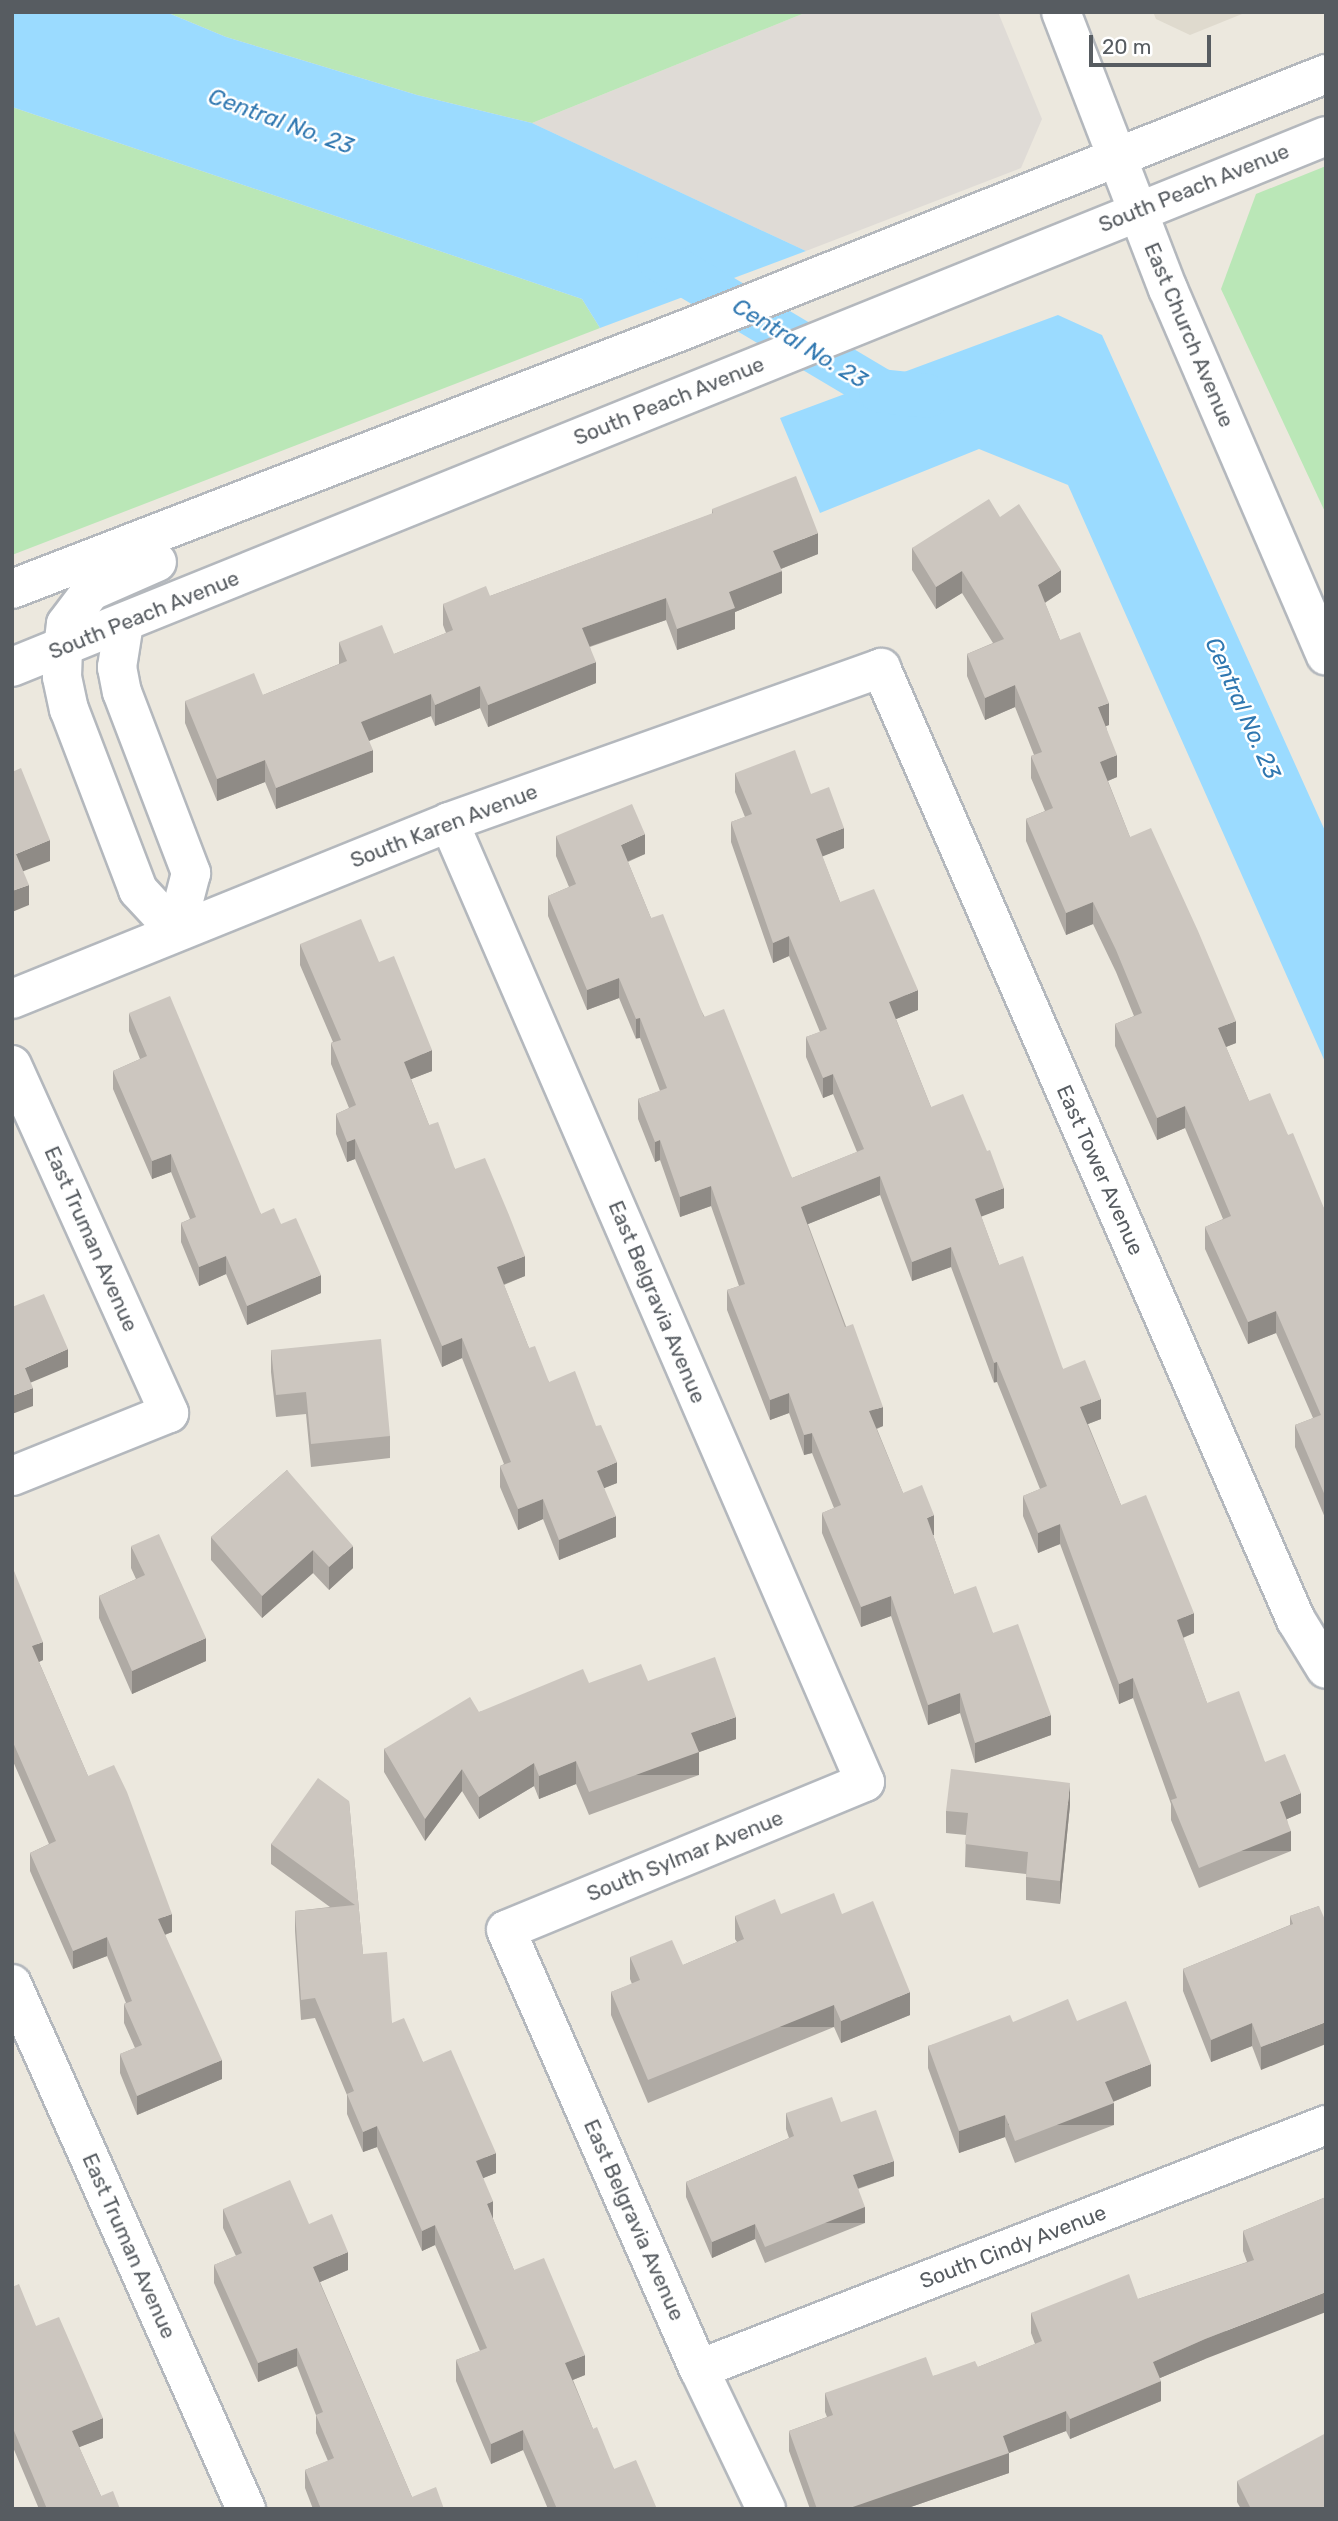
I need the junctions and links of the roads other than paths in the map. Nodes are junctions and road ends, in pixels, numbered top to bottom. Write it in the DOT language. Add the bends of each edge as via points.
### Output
graph roads {
  1 [pos="1061,12"];
  2 [pos="1326,74"];
  3 [pos="1326,135"];
  4 [pos="1117,159"];
  5 [pos="1138,210"];
  6 [pos="437,426"];
  7 [pos="12,589"];
  8 [pos="124,623"];
  9 [pos="63,648"];
  10 [pos="1326,655"];
  11 [pos="12,667"];
  12 [pos="881,668"];
  13 [pos="449,822"];
  14 [pos="176,931"];
  15 [pos="12,999"];
  16 [pos="12,1065"];
  17 [pos="12,1476"];
  18 [pos="1326,1669"];
  19 [pos="865,1782"];
  20 [pos="506,1930"];
  21 [pos="12,1984"];
  22 [pos="1326,2125"];
  23 [pos="699,2369"];
  24 [pos="246,2509"];
  25 [pos="766,2509"];
  1 -- 4 [label="street, East Church Avenue"];
  2 -- 4 [label="street"];
  3 -- 5 [label="street, South Peach Avenue"];
  4 -- 5 [label="street, East Church Avenue"];
  4 -- 6 [label="street"];
  5 -- 8 [label="street, South Peach Avenue"];
  5 -- 10 [label="street, East Church Avenue"];
  6 -- 7 [label="street"];
  6 -- 9 [label="street" via="365,479 91,591 66,624"];
  8 -- 9 [label="street, South Peach Avenue"];
  8 -- 14 [label="street" via="117,667 122,692 191,873"];
  9 -- 11 [label="street, South Peach Avenue"];
  9 -- 14 [label="street" via="62,677 69,709 138,890"];
  12 -- 13 [label="street, South Karen Avenue"];
  12 -- 18 [label="street, East Tower Avenue" via="1296,1619"];
  13 -- 14 [label="street, South Karen Avenue"];
  13 -- 19 [label="street, East Belgravia Avenue"];
  14 -- 15 [label="street, South Karen Avenue"];
  16 -- 17 [label="street, East Truman Avenue" via="169,1413"];
  19 -- 20 [label="street, South Sylmar Avenue"];
  20 -- 23 [label="street, East Belgravia Avenue"];
  21 -- 24 [label="street, East Truman Avenue"];
  22 -- 23 [label="street, South Cindy Avenue"];
  23 -- 25 [label="street, East Belgravia Avenue"];
}
